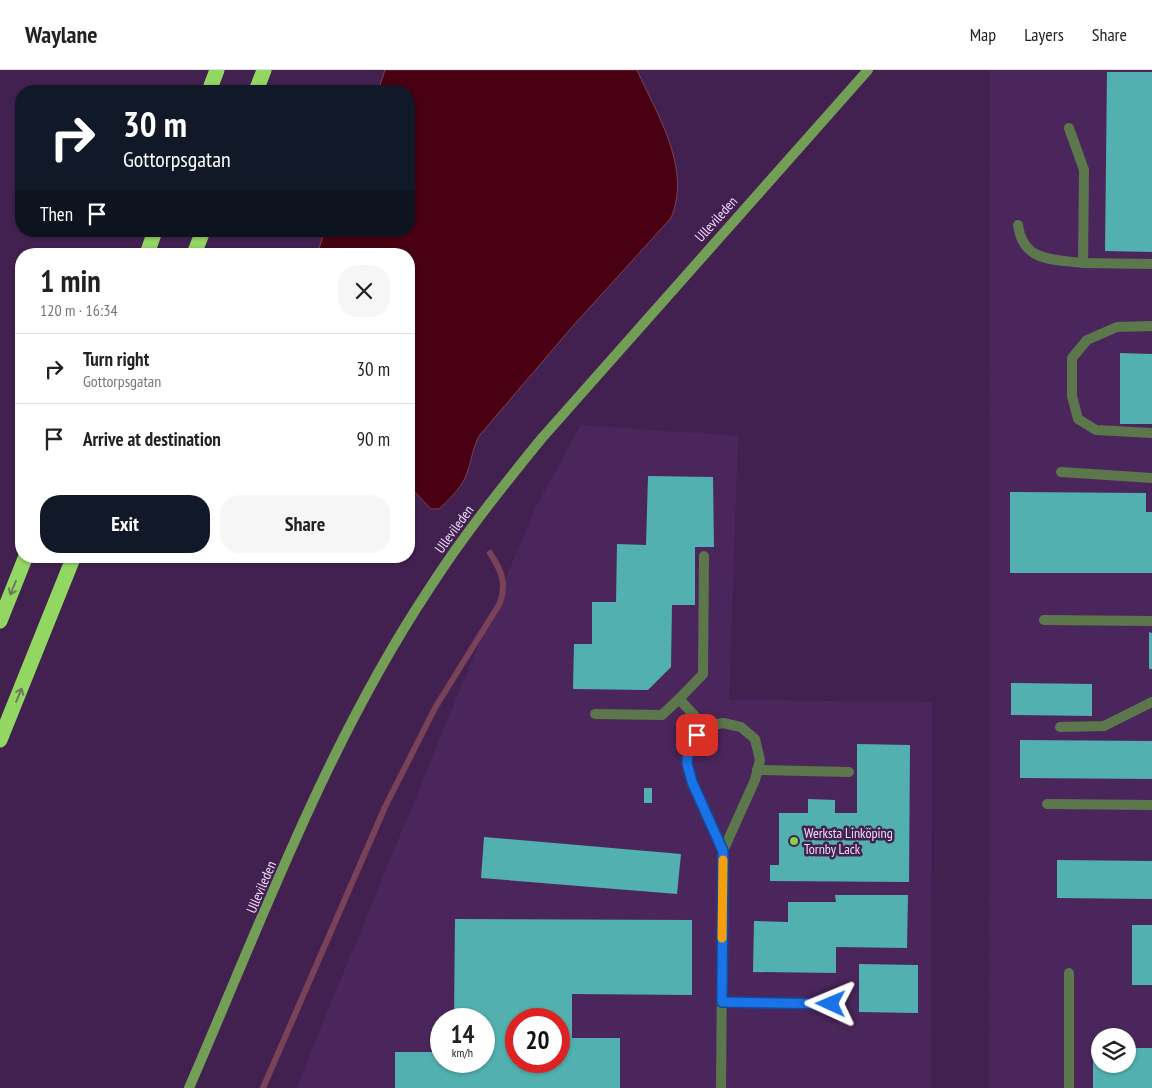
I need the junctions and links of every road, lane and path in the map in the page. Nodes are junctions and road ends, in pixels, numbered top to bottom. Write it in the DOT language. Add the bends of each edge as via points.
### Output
graph roads {
  1 [pos="217,70"];
  2 [pos="264,70"];
  3 [pos="868,70"];
  4 [pos="211,85"];
  5 [pos="258,85"];
  6 [pos="1069,128"];
  7 [pos="1018,225"];
  8 [pos="1082,263"];
  9 [pos="1152,264"];
  10 [pos="1152,326"];
  11 [pos="1152,433"];
  12 [pos="1061,472"];
  13 [pos="1152,478"];
  14 [pos="704,556"];
  15 [pos="23,563"];
  16 [pos="71,563"];
  17 [pos="1044,620"];
  18 [pos="0,621"];
  19 [pos="1152,621"];
  20 [pos="679,699"];
  21 [pos="1152,702"];
  22 [pos="595,714"];
  23 [pos="705,727"];
  24 [pos="1060,727"];
  25 [pos="0,740"];
  26 [pos="757,770"];
  27 [pos="849,772"];
  28 [pos="1047,804"];
  29 [pos="1152,805"];
  30 [pos="723,851"];
  31 [pos="1069,973"];
  32 [pos="722,1002"];
  33 [pos="831,1004"];
  34 [pos="189,1088"];
  35 [pos="721,1088"];
  36 [pos="1069,1088"];
  1 -- 4 [label="highway"];
  2 -- 5 [label="highway"];
  3 -- 34 [label="main road, Ullevileden" via="542,438 499,491 428,590 352,723 325,778"];
  6 -- 8 [label="street" via="1084,170"];
  7 -- 8 [label="street" via="1020,240 1033,254"];
  8 -- 9 [label="street"];
  10 -- 11 [label="street" via="1117,327 1087,340 1072,358 1072,396 1078,419 1096,430"];
  12 -- 13 [label="street"];
  14 -- 20 [label="street" via="703,674"];
  15 -- 18 [label="highway, one-way"];
  25 -- 16 [label="highway, one-way"];
  17 -- 19 [label="street"];
  20 -- 22 [label="street" via="662,714"];
  20 -- 23 [label="street"];
  21 -- 24 [label="street" via="1104,726"];
  23 -- 26 [label="street" via="722,723 741,727 755,739 760,760"];
  23 -- 30 [label="street" via="689,744 687,763 692,782"];
  26 -- 27 [label="street"];
  26 -- 30 [label="street"];
  28 -- 29 [label="street"];
  30 -- 32 [label="street"];
  31 -- 36 [label="street"];
  32 -- 33 [label="street"];
  32 -- 35 [label="street"];
}
